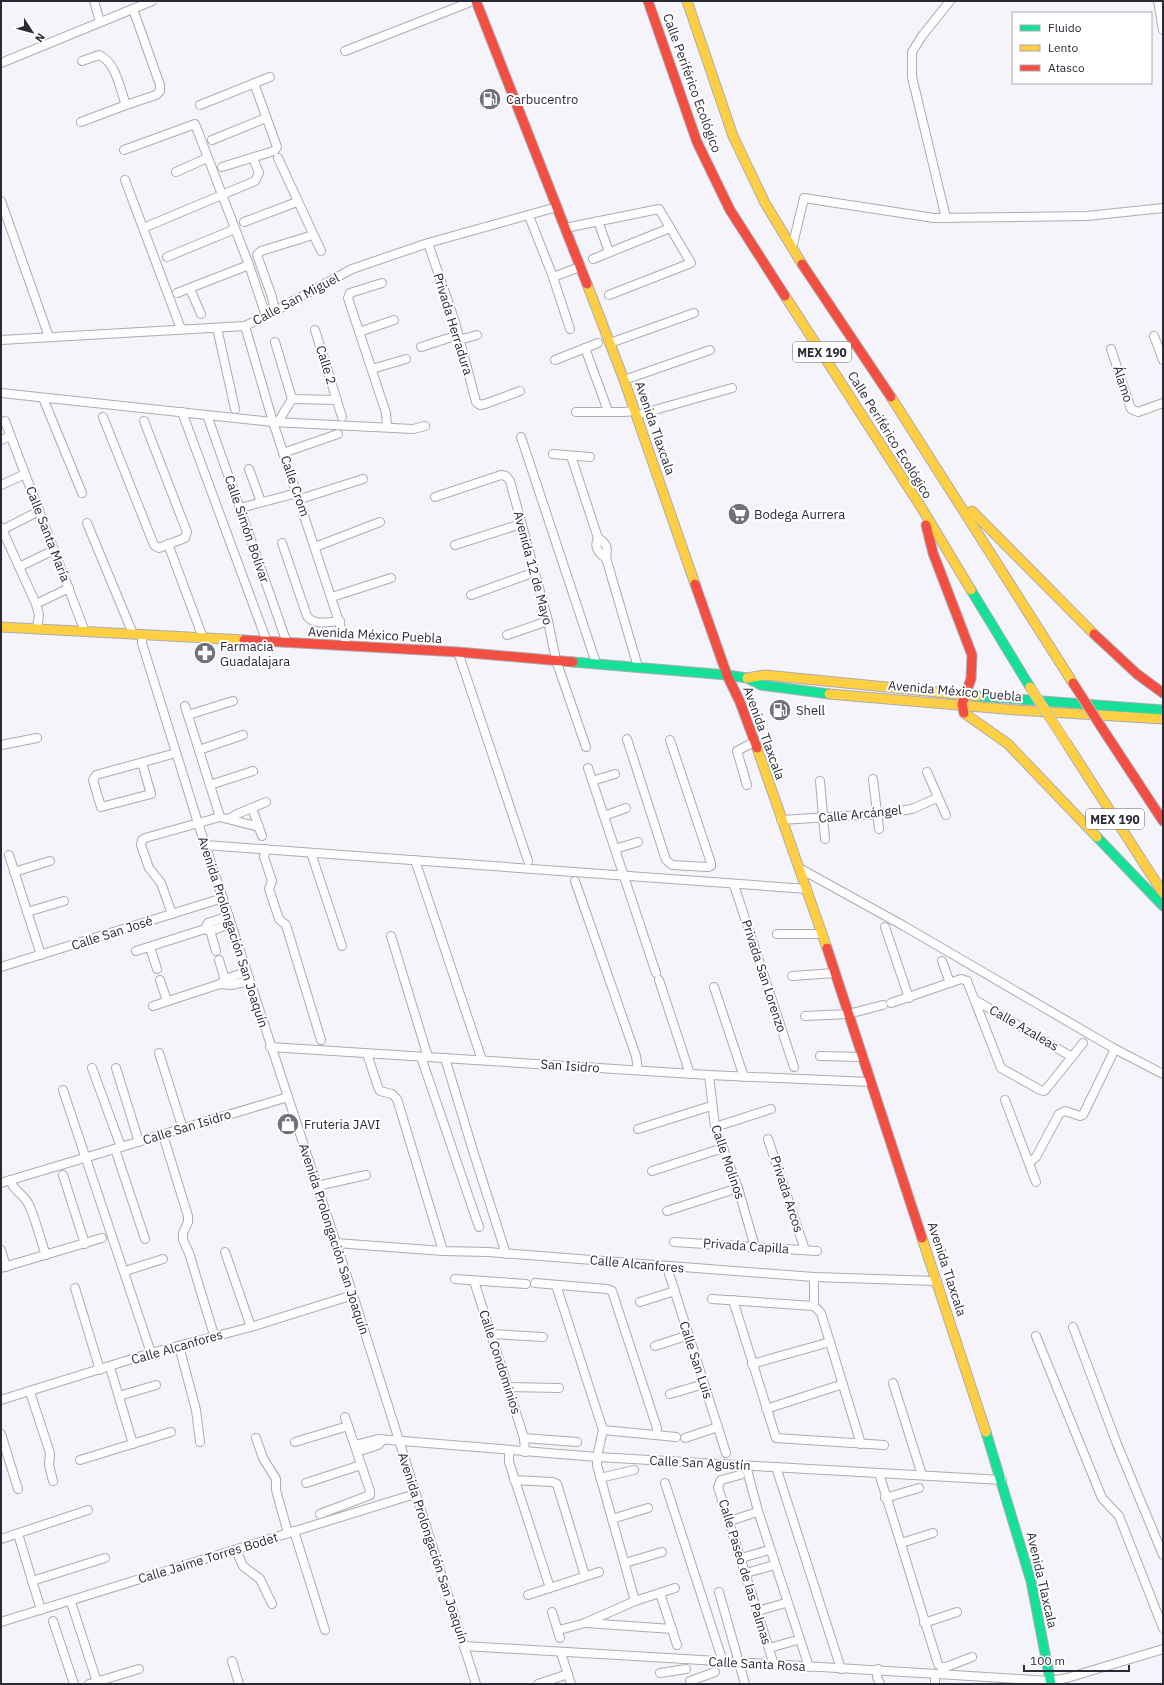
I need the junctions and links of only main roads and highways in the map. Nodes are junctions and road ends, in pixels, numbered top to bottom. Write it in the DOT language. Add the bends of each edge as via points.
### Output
graph roads {
  1 [pos="476,1"];
  2 [pos="648,1"];
  3 [pos="687,1"];
  4 [pos="959,503"];
  5 [pos="921,507"];
  6 [pos="1,628"];
  7 [pos="727,675"];
  8 [pos="747,678"];
  9 [pos="965,694"];
  10 [pos="1163,694"];
  11 [pos="962,704"];
  12 [pos="1163,710"];
  13 [pos="1163,719"];
  14 [pos="1163,821"];
  15 [pos="1163,893"];
  16 [pos="1163,906"];
  17 [pos="1051,1683"];
  1 -- 7 [label="main road, Avenida Tlaxcala" via="565,228 576,268 624,380"];
  2 -- 5 [label="main road, Calle Periférico Ecológico / MEX 190" via="697,142 730,210"];
  3 -- 4 [label="main road, Calle Periférico Ecológico / MEX 190" via="732,135 758,189 792,249 890,396 940,478"];
  4 -- 10 [label="main road" via="976,513 1061,602 1137,674"];
  4 -- 14 [label="main road, Calle Periférico Ecológico / MEX 190, bridge"];
  5 -- 9 [label="main road" via="933,553 972,655 971,679"];
  5 -- 15 [label="main road, Calle Periférico Ecológico / MEX 190, bridge" via="1030,687"];
  6 -- 7 [label="main road, Avenida México Puebla" via="458,652"];
  7 -- 8 [label="main road, Avenida México Puebla"];
  7 -- 17 [label="main road, Avenida Tlaxcala" via="740,702 807,889 1002,1480 1031,1581"];
  8 -- 9 [label="main road, Avenida México Puebla" via="765,675"];
  8 -- 11 [label="main road, Avenida México Puebla" via="762,685 801,691"];
  9 -- 11 [label="main road"];
  9 -- 12 [label="main road, Avenida México Puebla"];
  11 -- 13 [label="main road, Avenida México Puebla"];
  11 -- 16 [label="main road" via="964,712 1008,744"];
}
